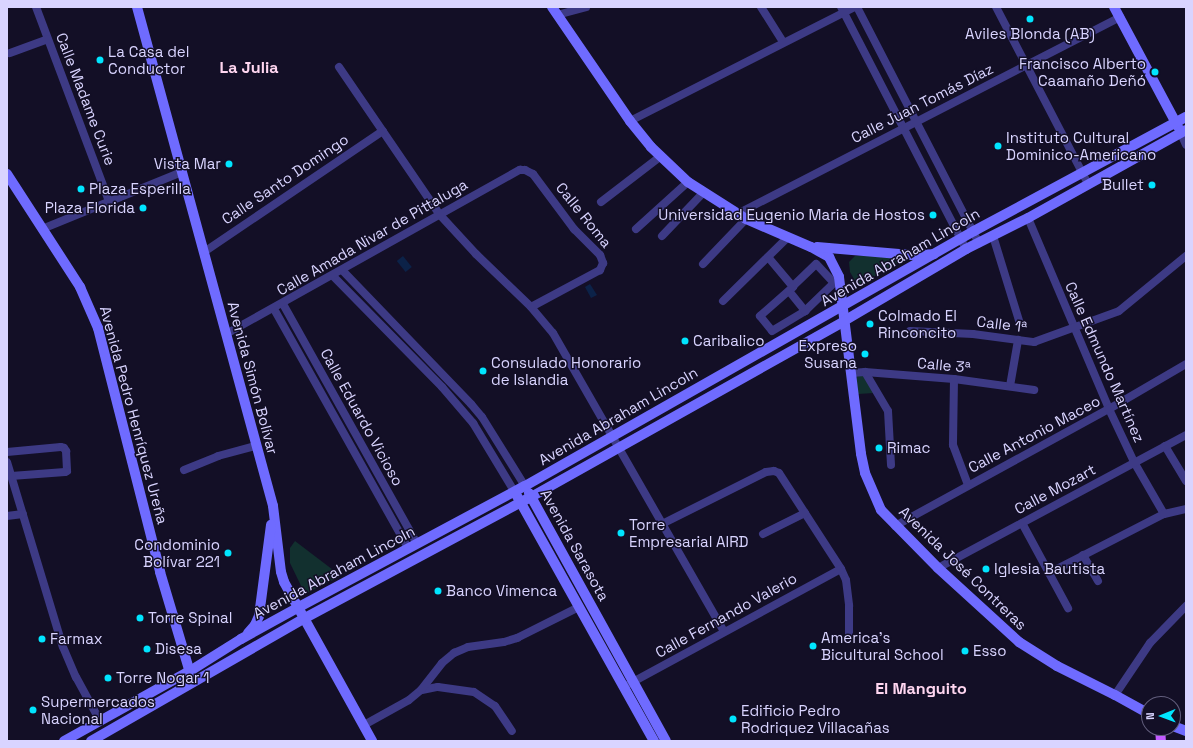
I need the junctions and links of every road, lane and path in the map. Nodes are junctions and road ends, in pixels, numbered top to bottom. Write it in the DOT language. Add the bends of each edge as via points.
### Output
graph roads {
  1 [pos="36,7"];
  2 [pos="137,7"];
  3 [pos="586,7"];
  4 [pos="761,7"];
  5 [pos="856,7"];
  6 [pos="996,7"];
  7 [pos="1114,7"];
  8 [pos="842,10"];
  9 [pos="554,11"];
  10 [pos="1120,17"];
  11 [pos="48,39"];
  12 [pos="783,42"];
  13 [pos="10,53"];
  14 [pos="1025,64"];
  15 [pos="339,67"];
  16 [pos="1186,117"];
  17 [pos="630,122"];
  18 [pos="916,122"];
  19 [pos="1175,123"];
  20 [pos="904,129"];
  21 [pos="383,130"];
  22 [pos="1183,131"];
  23 [pos="1186,144"];
  24 [pos="661,156"];
  25 [pos="182,172"];
  26 [pos="7,174"];
  27 [pos="533,174"];
  28 [pos="1083,174"];
  29 [pos="688,182"];
  30 [pos="1088,184"];
  31 [pos="703,193"];
  32 [pos="109,201"];
  33 [pos="601,202"];
  34 [pos="440,215"];
  35 [pos="741,217"];
  36 [pos="1028,218"];
  37 [pos="42,228"];
  38 [pos="636,229"];
  39 [pos="974,231"];
  40 [pos="662,236"];
  41 [pos="993,236"];
  42 [pos="787,238"];
  43 [pos="961,238"];
  44 [pos="979,243"];
  45 [pos="811,246"];
  46 [pos="966,249"];
  47 [pos="204,252"];
  48 [pos="936,254"];
  49 [pos="1186,256"];
  50 [pos="768,257"];
  51 [pos="703,264"];
  52 [pos="342,271"];
  53 [pos="333,276"];
  54 [pos="790,288"];
  55 [pos="723,301"];
  56 [pos="282,304"];
  57 [pos="530,307"];
  58 [pos="842,307"];
  59 [pos="274,309"];
  60 [pos="805,310"];
  61 [pos="388,317"];
  62 [pos="844,321"];
  63 [pos="381,324"];
  64 [pos="1020,324"];
  65 [pos="1073,327"];
  66 [pos="910,331"];
  67 [pos="226,334"];
  68 [pos="1018,340"];
  69 [pos="1186,364"];
  70 [pos="865,372"];
  71 [pos="850,373"];
  72 [pos="954,379"];
  73 [pos="448,380"];
  74 [pos="1010,386"];
  75 [pos="442,387"];
  76 [pos="1034,390"];
  77 [pos="1109,410"];
  78 [pos="1186,435"];
  79 [pos="613,436"];
  80 [pos="255,446"];
  81 [pos="619,446"];
  82 [pos="1165,446"];
  83 [pos="364,448"];
  84 [pos="7,452"];
  85 [pos="356,454"];
  86 [pos="7,462"];
  87 [pos="1134,462"];
  88 [pos="891,465"];
  89 [pos="184,470"];
  90 [pos="11,476"];
  91 [pos="1186,481"];
  92 [pos="968,485"];
  93 [pos="525,486"];
  94 [pos="514,491"];
  95 [pos="531,497"];
  96 [pos="521,501"];
  97 [pos="273,506"];
  98 [pos="1186,509"];
  99 [pos="805,513"];
  100 [pos="23,514"];
  101 [pos="1164,514"];
  102 [pos="7,516"];
  103 [pos="1022,523"];
  104 [pos="662,524"];
  105 [pos="895,526"];
  106 [pos="763,534"];
  107 [pos="412,546"];
  108 [pos="1083,555"];
  109 [pos="419,556"];
  110 [pos="841,568"];
  111 [pos="938,568"];
  112 [pos="1049,573"];
  113 [pos="1098,581"];
  114 [pos="1186,606"];
  115 [pos="298,607"];
  116 [pos="579,607"];
  117 [pos="1068,608"];
  118 [pos="305,618"];
  119 [pos="724,632"];
  120 [pos="849,638"];
  121 [pos="241,639"];
  122 [pos="190,671"];
  123 [pos="193,681"];
  124 [pos="629,684"];
  125 [pos="421,690"];
  126 [pos="1115,695"];
  127 [pos="1141,710"];
  128 [pos="100,721"];
  129 [pos="364,725"];
  130 [pos="512,730"];
  131 [pos="659,739"];
  132 [pos="64,741"];
  133 [pos="91,741"];
  134 [pos="372,741"];
  1 -- 11 [label="street, Calle Madame Curie"];
  2 -- 25 [label="main road, Avenida Simón Bolívar"];
  3 -- 9 [label="street"];
  4 -- 12 [label="street"];
  5 -- 8 [label="street"];
  5 -- 18 [label="street"];
  6 -- 14 [label="street"];
  7 -- 10 [label="main road"];
  8 -- 12 [label="street"];
  8 -- 20 [label="street"];
  9 -- 17 [label="main road, Avenida José Contreras"];
  10 -- 14 [label="street, Calle Juan Tomás Díaz"];
  10 -- 19 [label="main road"];
  11 -- 13 [label="street"];
  11 -- 32 [label="street, Calle Madame Curie"];
  12 -- 17 [label="street"];
  14 -- 18 [label="street, Calle Juan Tomás Díaz"];
  14 -- 28 [label="street"];
  15 -- 21 [label="street"];
  16 -- 19 [label="main road, Avenida Abraham Lincoln"];
  17 -- 24 [label="main road, Avenida José Contreras"];
  18 -- 20 [label="street, Calle Juan Tomás Díaz"];
  18 -- 39 [label="street"];
  19 -- 22 [label="main road"];
  19 -- 28 [label="main road, Avenida Abraham Lincoln"];
  20 -- 35 [label="street, Calle Juan Tomás Díaz"];
  20 -- 43 [label="street"];
  21 -- 34 [label="street"];
  21 -- 47 [label="street, Calle Santo Domingo"];
  22 -- 23 [label="street"];
  22 -- 30 [label="main road, Avenida Abraham Lincoln"];
  24 -- 29 [label="main road, Avenida José Contreras"];
  24 -- 33 [label="street"];
  25 -- 32 [label="street"];
  25 -- 47 [label="main road, Avenida Simón Bolívar"];
  26 -- 37 [label="main road, Avenida Pedro Henríquez Ureña"];
  27 -- 34 [label="street, Calle Amada Nivar de Pittaluga" via="525,170 516,172"];
  27 -- 57 [label="street, Calle Roma" via="574,230 600,255 603,263 600,270"];
  28 -- 30 [label="street"];
  28 -- 39 [label="main road, Avenida Abraham Lincoln"];
  29 -- 31 [label="main road, Avenida José Contreras"];
  29 -- 38 [label="street"];
  30 -- 36 [label="main road, Avenida Abraham Lincoln"];
  31 -- 35 [label="main road, Avenida José Contreras"];
  31 -- 40 [label="street"];
  32 -- 37 [label="street"];
  34 -- 52 [label="street, Calle Amada Nivar de Pittaluga"];
  34 -- 57 [label="street"];
  35 -- 42 [label="main road, Avenida José Contreras"];
  35 -- 51 [label="street, Calle Juan Tomás Díaz"];
  36 -- 41 [label="main road, Avenida Abraham Lincoln"];
  36 -- 65 [label="street, Calle Edmundo Martínez"];
  37 -- 122 [label="main road, Avenida Pedro Henríquez Ureña" via="80,287 98,328 160,572"];
  39 -- 43 [label="main road, Avenida Abraham Lincoln"];
  39 -- 44 [label="street"];
  41 -- 44 [label="main road, Avenida Abraham Lincoln"];
  41 -- 64 [label="street"];
  42 -- 45 [label="main road, Avenida José Contreras"];
  42 -- 50 [label="street"];
  43 -- 46 [label="street"];
  43 -- 48 [label="main road, Avenida Abraham Lincoln"];
  44 -- 46 [label="main road, Avenida Abraham Lincoln"];
  45 -- 48 [label="main road" via="911,255"];
  45 -- 58 [label="main road, Avenida José Contreras" via="833,262 839,277"];
  46 -- 62 [label="main road, Avenida Abraham Lincoln"];
  47 -- 67 [label="main road, Avenida Simón Bolívar"];
  48 -- 58 [label="main road, Avenida Abraham Lincoln"];
  49 -- 65 [label="street, Calle 1ª" via="1122,310"];
  50 -- 54 [label="street"];
  50 -- 55 [label="street"];
  52 -- 53 [label="street, Calle Amada Nivar de Pittaluga"];
  52 -- 61 [label="street, Avenida Sarasota"];
  53 -- 56 [label="street, Calle Amada Nivar de Pittaluga"];
  53 -- 63 [label="street, Avenida Sarasota"];
  54 -- 60 [label="street"];
  54 -- 60 [label="street" via="760,316 772,331"];
  54 -- 60 [label="street" via="816,264 834,284"];
  56 -- 59 [label="street, Calle Amada Nivar de Pittaluga"];
  56 -- 83 [label="street, Calle Eduardo Vicioso"];
  57 -- 79 [label="street" via="553,333"];
  58 -- 62 [label="main road, Avenida José Contreras"];
  58 -- 79 [label="main road, Avenida Abraham Lincoln"];
  59 -- 67 [label="street, Calle Amada Nivar de Pittaluga"];
  59 -- 85 [label="street, Calle Eduardo Vicioso"];
  61 -- 63 [label="street"];
  61 -- 73 [label="street, Avenida Sarasota"];
  62 -- 71 [label="main road, Avenida José Contreras"];
  62 -- 81 [label="main road, Avenida Abraham Lincoln"];
  63 -- 75 [label="street, Avenida Sarasota"];
  65 -- 68 [label="street, Calle 1ª" via="1034,342"];
  65 -- 77 [label="street, Calle Edmundo Martínez"];
  66 -- 68 [label="street, Calle 1ª" via="973,334"];
  67 -- 80 [label="main road, Avenida Simón Bolívar"];
  68 -- 74 [label="street"];
  69 -- 77 [label="street, Calle Antonio Maceo"];
  70 -- 71 [label="street, Calle 3ª"];
  70 -- 72 [label="street, Calle 3ª"];
  70 -- 88 [label="street" via="888,411"];
  71 -- 105 [label="main road, Avenida José Contreras" via="865,473 881,510"];
  72 -- 74 [label="street, Calle 3ª"];
  72 -- 92 [label="street" via="953,445"];
  73 -- 75 [label="street"];
  73 -- 93 [label="street, Avenida Sarasota" via="482,417"];
  74 -- 76 [label="street, Calle 3ª"];
  75 -- 94 [label="street, Avenida Sarasota" via="473,423"];
  77 -- 87 [label="street, Calle Edmundo Martínez"];
  77 -- 92 [label="street, Calle Antonio Maceo"];
  78 -- 82 [label="street, Calle Mozart"];
  79 -- 81 [label="street"];
  79 -- 93 [label="main road, Avenida Abraham Lincoln"];
  80 -- 89 [label="street" via="218,456"];
  80 -- 97 [label="main road, Avenida Simón Bolívar"];
  81 -- 95 [label="main road, Avenida Abraham Lincoln"];
  81 -- 104 [label="street"];
  82 -- 87 [label="street, Calle Mozart"];
  82 -- 91 [label="street"];
  83 -- 85 [label="street"];
  83 -- 107 [label="street, Calle Eduardo Vicioso"];
  84 -- 90 [label="street" via="61,447 66,451 65,472"];
  85 -- 107 [label="street, Calle Eduardo Vicioso"];
  86 -- 90 [label="street"];
  87 -- 101 [label="street, Calle Edmundo Martínez"];
  87 -- 103 [label="street, Calle Mozart"];
  90 -- 100 [label="street"];
  92 -- 105 [label="street, Calle Antonio Maceo"];
  93 -- 94 [label="main road, Avenida Abraham Lincoln"];
  93 -- 95 [label="main road, Avenida Sarasota"];
  94 -- 96 [label="main road, Avenida Sarasota"];
  94 -- 107 [label="main road, Avenida Abraham Lincoln"];
  95 -- 96 [label="main road, Avenida Abraham Lincoln"];
  95 -- 124 [label="main road, Avenida Sarasota"];
  96 -- 109 [label="main road, Avenida Abraham Lincoln"];
  96 -- 116 [label="main road, Avenida Sarasota"];
  97 -- 115 [label="main road, Avenida Simón Bolívar" via="281,572"];
  97 -- 121 [label="main road" via="259,616 255,625"];
  98 -- 101 [label="street"];
  99 -- 104 [label="street" via="782,476 774,471 766,472"];
  99 -- 106 [label="street"];
  99 -- 110 [label="street"];
  100 -- 102 [label="street"];
  100 -- 128 [label="street" via="68,659"];
  101 -- 108 [label="street"];
  103 -- 111 [label="street, Calle Mozart"];
  103 -- 112 [label="street"];
  104 -- 119 [label="street"];
  105 -- 111 [label="main road, Avenida José Contreras"];
  107 -- 109 [label="main road"];
  107 -- 115 [label="main road, Avenida Abraham Lincoln"];
  108 -- 112 [label="street"];
  108 -- 113 [label="street"];
  109 -- 118 [label="main road, Avenida Abraham Lincoln"];
  110 -- 119 [label="street, Calle Fernando Valerio"];
  110 -- 120 [label="street" via="847,591"];
  111 -- 126 [label="main road, Avenida José Contreras" via="1019,642 1058,666"];
  112 -- 117 [label="street"];
  114 -- 126 [label="street" via="1150,643"];
  115 -- 118 [label="main road, Avenida Simón Bolívar"];
  115 -- 121 [label="main road, Avenida Abraham Lincoln"];
  116 -- 124 [label="main road, Avenida Sarasota"];
  116 -- 125 [label="street" via="517,638 454,652"];
  118 -- 123 [label="main road, Avenida Abraham Lincoln"];
  118 -- 129 [label="main road, Avenida Simón Bolívar"];
  119 -- 124 [label="street, Calle Fernando Valerio"];
  121 -- 122 [label="main road, Avenida Abraham Lincoln"];
  122 -- 123 [label="main road, Avenida Pedro Henríquez Ureña"];
  122 -- 128 [label="main road, Avenida Abraham Lincoln"];
  123 -- 133 [label="main road, Avenida Abraham Lincoln"];
  124 -- 131 [label="main road, Avenida Sarasota"];
  125 -- 129 [label="street" via="409,700"];
  125 -- 130 [label="street" via="438,687 474,692 495,706"];
  126 -- 127 [label="main road, Avenida José Contreras"];
  128 -- 132 [label="main road, Avenida Abraham Lincoln"];
  129 -- 134 [label="main road, Avenida Simón Bolívar"];
}
